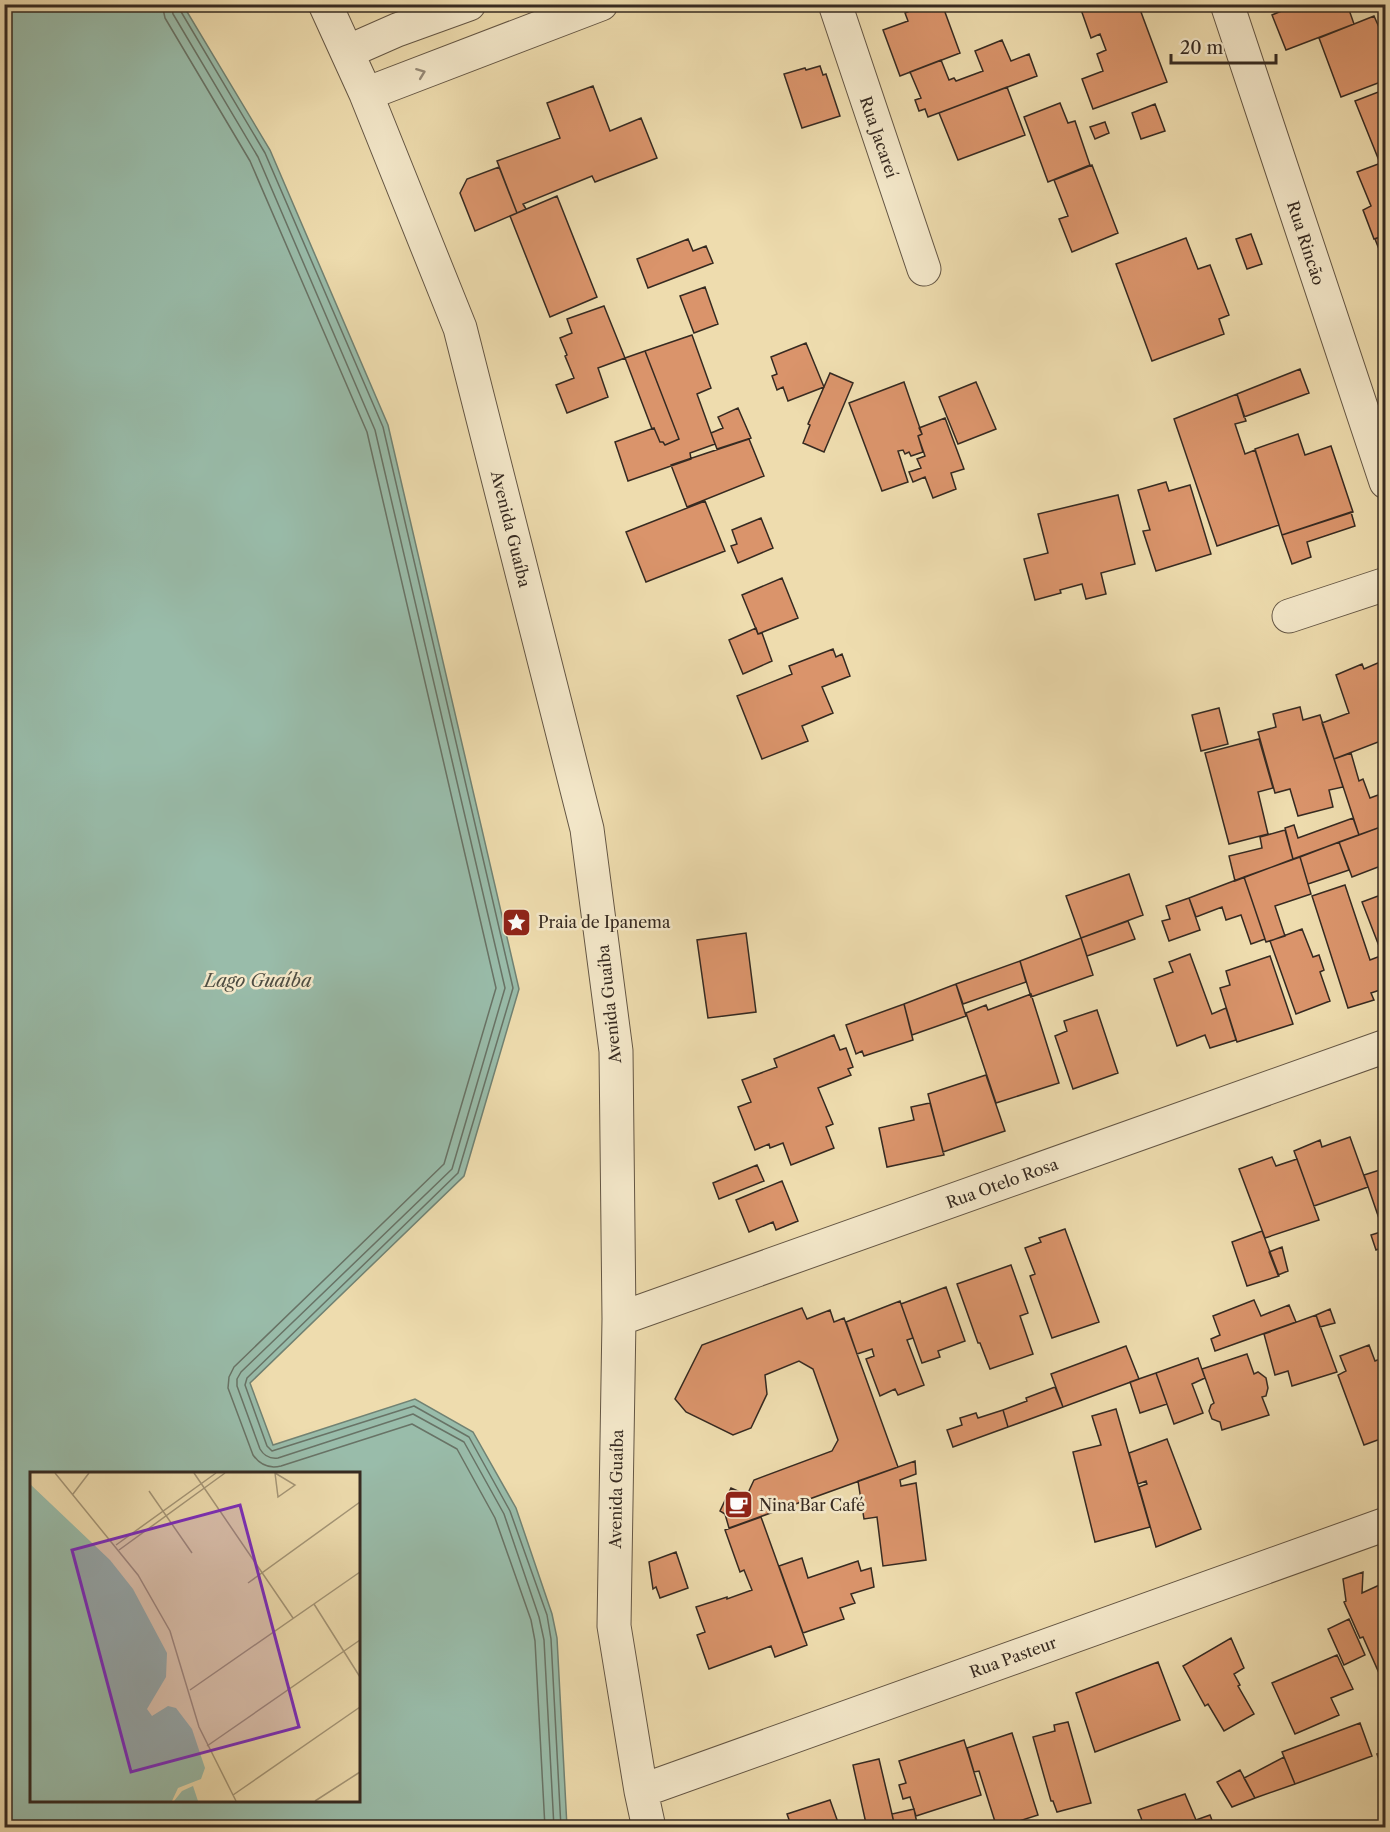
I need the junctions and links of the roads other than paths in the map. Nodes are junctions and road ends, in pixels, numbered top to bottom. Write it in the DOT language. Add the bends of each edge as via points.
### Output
graph roads {
  1 [pos="325,4"];
  2 [pos="469,4"];
  3 [pos="601,4"];
  4 [pos="835,4"];
  5 [pos="1227,4"];
  6 [pos="347,52"];
  7 [pos="366,94"];
  8 [pos="924,269"];
  9 [pos="1386,482"];
  10 [pos="1386,584"];
  11 [pos="1289,616"];
  12 [pos="1386,1046"];
  13 [pos="619,1319"];
  14 [pos="1386,1524"];
  15 [pos="641,1791"];
  16 [pos="649,1827"];
  1 -- 6 [label="street, Avenida Guaíba"];
  2 -- 6 [label="street"];
  7 -- 3 [label="street, one-way"];
  4 -- 8 [label="street, Rua Jacareí"];
  5 -- 9 [label="street, Rua Rincão"];
  6 -- 7 [label="street, Avenida Guaíba"];
  7 -- 13 [label="street, Avenida Guaíba" via="460,328 587,829 616,1052"];
  10 -- 11 [label="street"];
  12 -- 13 [label="street, Rua Otelo Rosa"];
  13 -- 15 [label="street, Avenida Guaíba" via="614,1626"];
  14 -- 15 [label="street, Rua Pasteur"];
  15 -- 16 [label="street, Avenida Guaíba"];
}
